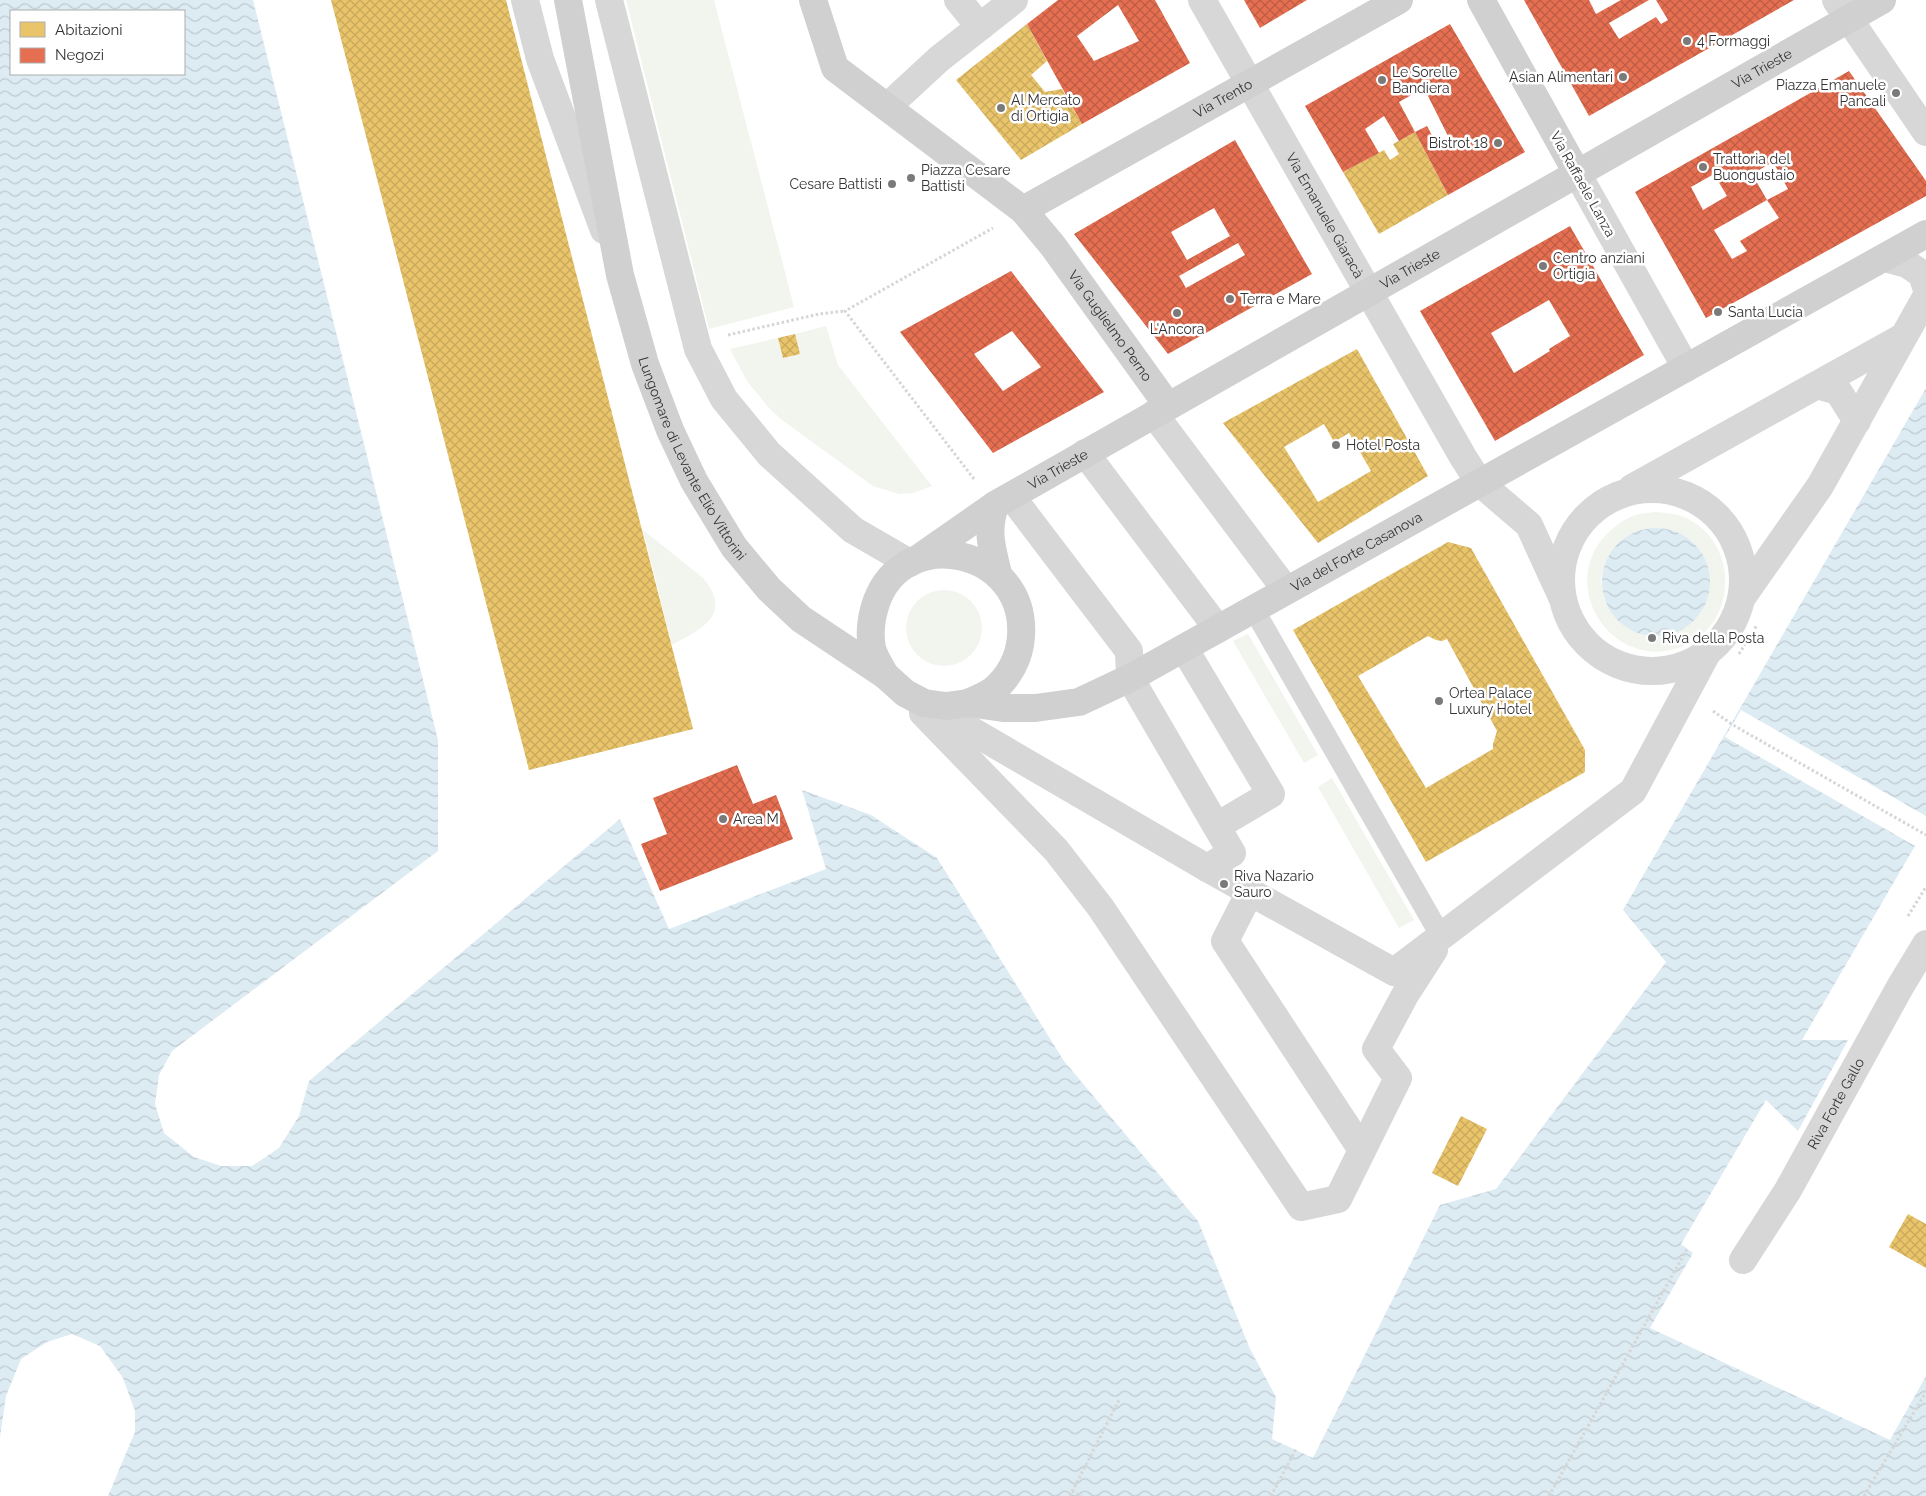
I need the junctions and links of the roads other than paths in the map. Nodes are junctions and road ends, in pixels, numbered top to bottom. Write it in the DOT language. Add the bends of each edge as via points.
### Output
graph roads {
  1 [pos="525,0"];
  2 [pos="568,0"];
  3 [pos="609,0"];
  4 [pos="813,0"];
  5 [pos="958,0"];
  6 [pos="1014,0"];
  7 [pos="1202,0"];
  8 [pos="1399,0"];
  9 [pos="1481,0"];
  10 [pos="1882,0"];
  11 [pos="1842,9"];
  12 [pos="980,27"];
  13 [pos="1250,84"];
  14 [pos="887,107"];
  15 [pos="1926,132"];
  16 [pos="1577,173"];
  17 [pos="1023,210"];
  18 [pos="1926,234"];
  19 [pos="1884,258"];
  20 [pos="620,275"];
  21 [pos="1926,287"];
  22 [pos="1369,292"];
  23 [pos="1926,297"];
  24 [pos="1903,337"];
  25 [pos="1686,368"];
  26 [pos="1817,385"];
  27 [pos="1161,410"];
  28 [pos="1856,421"];
  29 [pos="1085,454"];
  30 [pos="1479,482"];
  31 [pos="1623,493"];
  32 [pos="1003,501"];
  33 [pos="914,560"];
  34 [pos="998,574"];
  35 [pos="1743,596"];
  36 [pos="1562,597"];
  37 [pos="1271,599"];
  38 [pos="1218,629"];
  39 [pos="1184,648"];
  40 [pos="1706,654"];
  41 [pos="885,675"];
  42 [pos="1130,678"];
  43 [pos="914,698"];
  44 [pos="968,703"];
  45 [pos="1216,826"];
  46 [pos="1207,868"];
  47 [pos="1250,892"];
  48 [pos="1442,938"];
  49 [pos="1926,944"];
  50 [pos="1362,1150"];
  51 [pos="1743,1260"];
  1 -- 20 [label="street, Lungomare di Levante Elio Vittorini" via="540,59"];
  2 -- 20 [label="street, Lungomare di Levante Elio Vittorini"];
  3 -- 33 [label="street" via="698,350 724,399 770,454 853,530"];
  4 -- 14 [label="street, Via Guglielmo Perno" via="835,68"];
  5 -- 12 [label="street"];
  6 -- 12 [label="street"];
  7 -- 13 [label="street, Via Emanuele Giaracà"];
  8 -- 13 [label="street, Via Trento"];
  9 -- 16 [label="street, Via Raffaele Lanza"];
  10 -- 11 [label="street, Via Trieste"];
  11 -- 15 [label="street"];
  11 -- 16 [label="street, Via Trieste" via="1825,32"];
  12 -- 14 [label="street"];
  13 -- 17 [label="street, Via Trento"];
  13 -- 22 [label="street, Via Emanuele Giaracà"];
  14 -- 17 [label="street, Via Guglielmo Perno"];
  16 -- 22 [label="street, Via Trieste"];
  16 -- 25 [label="street, Via Raffaele Lanza"];
  17 -- 27 [label="street, Via Guglielmo Perno" via="1053,246"];
  18 -- 19 [label="street, Via del Forte Casanova"];
  19 -- 21 [label="street" via="1907,264 1922,274"];
  19 -- 25 [label="street, Via del Forte Casanova"];
  20 -- 41 [label="street, Lungomare di Levante Elio Vittorini" via="645,364 670,430 694,480 734,547 769,589 802,620"];
  22 -- 27 [label="street, Via Trieste"];
  22 -- 30 [label="street, Via Emanuele Giaracà"];
  23 -- 24 [label="street"];
  24 -- 26 [label="street"];
  24 -- 28 [label="street"];
  25 -- 30 [label="street, Via del Forte Casanova"];
  26 -- 28 [label="street" via="1838,391"];
  26 -- 31 [label="street"];
  27 -- 29 [label="street, Via Trieste"];
  27 -- 37 [label="street"];
  28 -- 35 [label="street" via="1820,486"];
  29 -- 32 [label="street, Via Trieste"];
  29 -- 38 [label="street"];
  30 -- 36 [label="street, Via Emanuele Giaracà" via="1529,525"];
  30 -- 37 [label="street, Via del Forte Casanova"];
  31 -- 35 [label="street" via="1646,489 1670,490 1692,498 1712,511 1728,529 1739,550 1744,573"];
  31 -- 36 [label="street" via="1603,502 1573,533 1560,575"];
  32 -- 33 [label="street, Via Trieste"];
  32 -- 34 [label="street" via="989,524"];
  32 -- 42 [label="street" via="1129,651"];
  33 -- 34 [label="street" via="947,554 975,559"];
  33 -- 41 [label="street" via="898,570 880,592 870,620 872,649"];
  34 -- 44 [label="street" via="1014,596 1022,621 1020,648 1010,672 992,692"];
  35 -- 40 [label="street" via="1730,629"];
  36 -- 40 [label="street" via="1571,621 1586,643 1606,659 1630,669 1656,672 1682,667"];
  37 -- 38 [label="street, Via del Forte Casanova"];
  37 -- 48 [label="lane"];
  38 -- 39 [label="street, Via del Forte Casanova"];
  39 -- 42 [label="street, Via del Forte Casanova"];
  39 -- 45 [label="street" via="1271,794"];
  40 -- 48 [label="street" via="1633,791"];
  41 -- 43 [label="street"];
  42 -- 44 [label="street, Via del Forte Casanova" via="1079,702 1035,708"];
  42 -- 45 [label="street"];
  43 -- 44 [label="street" via="946,706"];
  43 -- 46 [label="street"];
  43 -- 50 [label="street" via="1056,850 1101,908 1301,1206 1338,1199"];
  45 -- 46 [label="street" via="1232,853"];
  46 -- 47 [label="street"];
  47 -- 48 [label="street" via="1394,972"];
  47 -- 50 [label="street" via="1225,941"];
  48 -- 50 [label="street" via="1405,995 1376,1049 1398,1078"];
  49 -- 51 [label="street, Riva Forte Gallo" via="1788,1190"];
}
